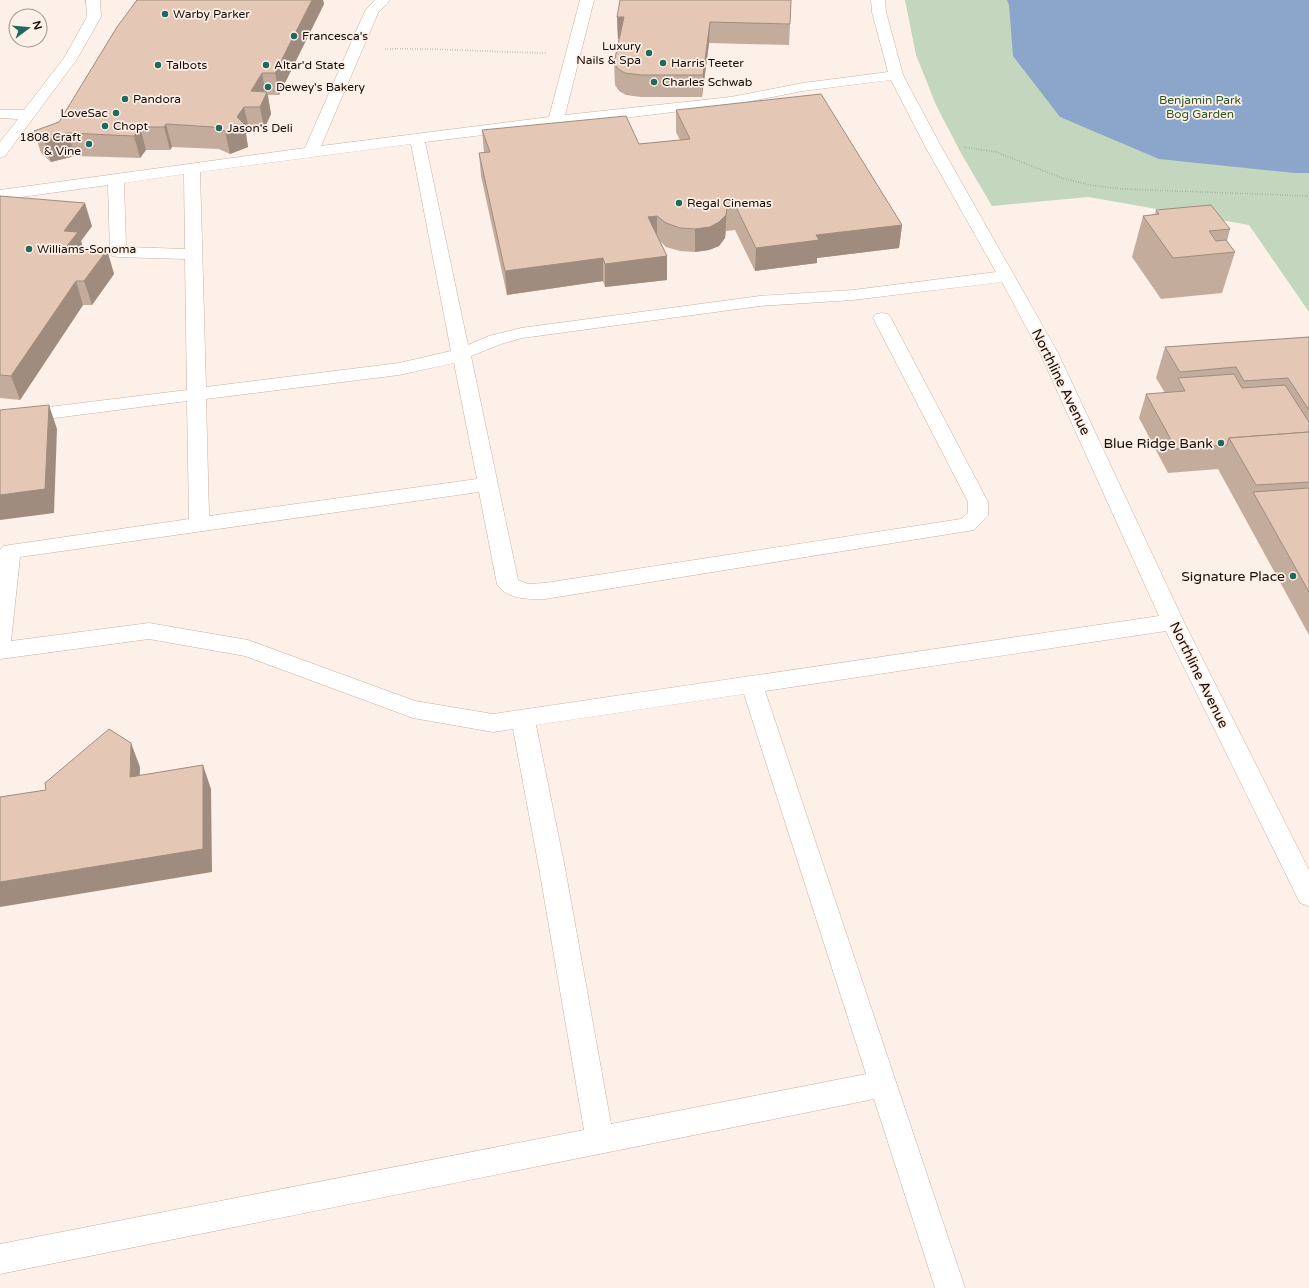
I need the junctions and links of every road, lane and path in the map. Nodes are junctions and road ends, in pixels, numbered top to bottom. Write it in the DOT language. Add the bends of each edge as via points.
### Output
graph roads {
  1 [pos="92,0"];
  2 [pos="383,0"];
  3 [pos="587,0"];
  4 [pos="878,0"];
  5 [pos="356,47"];
  6 [pos="572,54"];
  7 [pos="896,75"];
  8 [pos="0,114"];
  9 [pos="29,115"];
  10 [pos="556,121"];
  11 [pos="418,138"];
  12 [pos="934,148"];
  13 [pos="311,152"];
  14 [pos="0,153"];
  15 [pos="192,168"];
  16 [pos="116,178"];
  17 [pos="0,194"];
  18 [pos="1309,196"];
  19 [pos="194,254"];
  20 [pos="1008,276"];
  21 [pos="882,318"];
  22 [pos="461,354"];
  23 [pos="197,394"];
  24 [pos="0,420"];
  25 [pos="488,484"];
  26 [pos="199,524"];
  27 [pos="1173,622"];
  28 [pos="0,642"];
  29 [pos="0,651"];
  30 [pos="752,685"];
  31 [pos="523,719"];
  32 [pos="1309,895"];
  33 [pos="883,1084"];
  34 [pos="600,1140"];
  35 [pos="0,1259"];
  36 [pos="950,1288"];
  1 -- 9 [label="street" via="93,20 70,59"];
  2 -- 5 [label="street" via="372,11"];
  3 -- 6 [label="street"];
  4 -- 7 [label="street, Northline Avenue"];
  5 -- 6 [label="path"];
  5 -- 13 [label="street"];
  6 -- 10 [label="street"];
  7 -- 10 [label="street" via="803,87 731,102"];
  7 -- 12 [label="street, Northline Avenue"];
  8 -- 9 [label="street"];
  9 -- 14 [label="street"];
  10 -- 11 [label="street"];
  11 -- 13 [label="street"];
  11 -- 22 [label="street"];
  12 -- 18 [label="path" via="969,147 996,152 1062,178 1090,185 1123,189"];
  12 -- 20 [label="street, Northline Avenue"];
  13 -- 15 [label="street"];
  15 -- 16 [label="street"];
  15 -- 19 [label="street"];
  16 -- 17 [label="street"];
  16 -- 19 [label="street" via="118,252"];
  19 -- 23 [label="street"];
  20 -- 22 [label="street" via="853,295 760,301 566,326 521,333"];
  20 -- 27 [label="street, Northline Avenue" via="1049,353"];
  21 -- 25 [label="street" via="978,502 978,515 967,524 545,591 525,592 508,584"];
  22 -- 23 [label="street" via="399,368"];
  22 -- 25 [label="street"];
  23 -- 24 [label="street"];
  23 -- 26 [label="street"];
  25 -- 26 [label="street"];
  26 -- 28 [label="street" via="10,551"];
  27 -- 30 [label="street"];
  27 -- 32 [label="street, Northline Avenue"];
  29 -- 31 [label="street" via="149,630 248,648 413,709 493,723"];
  30 -- 31 [label="street"];
  30 -- 33 [label="street"];
  31 -- 34 [label="street"];
  33 -- 34 [label="street"];
  33 -- 36 [label="street"];
  34 -- 35 [label="street"];
}
